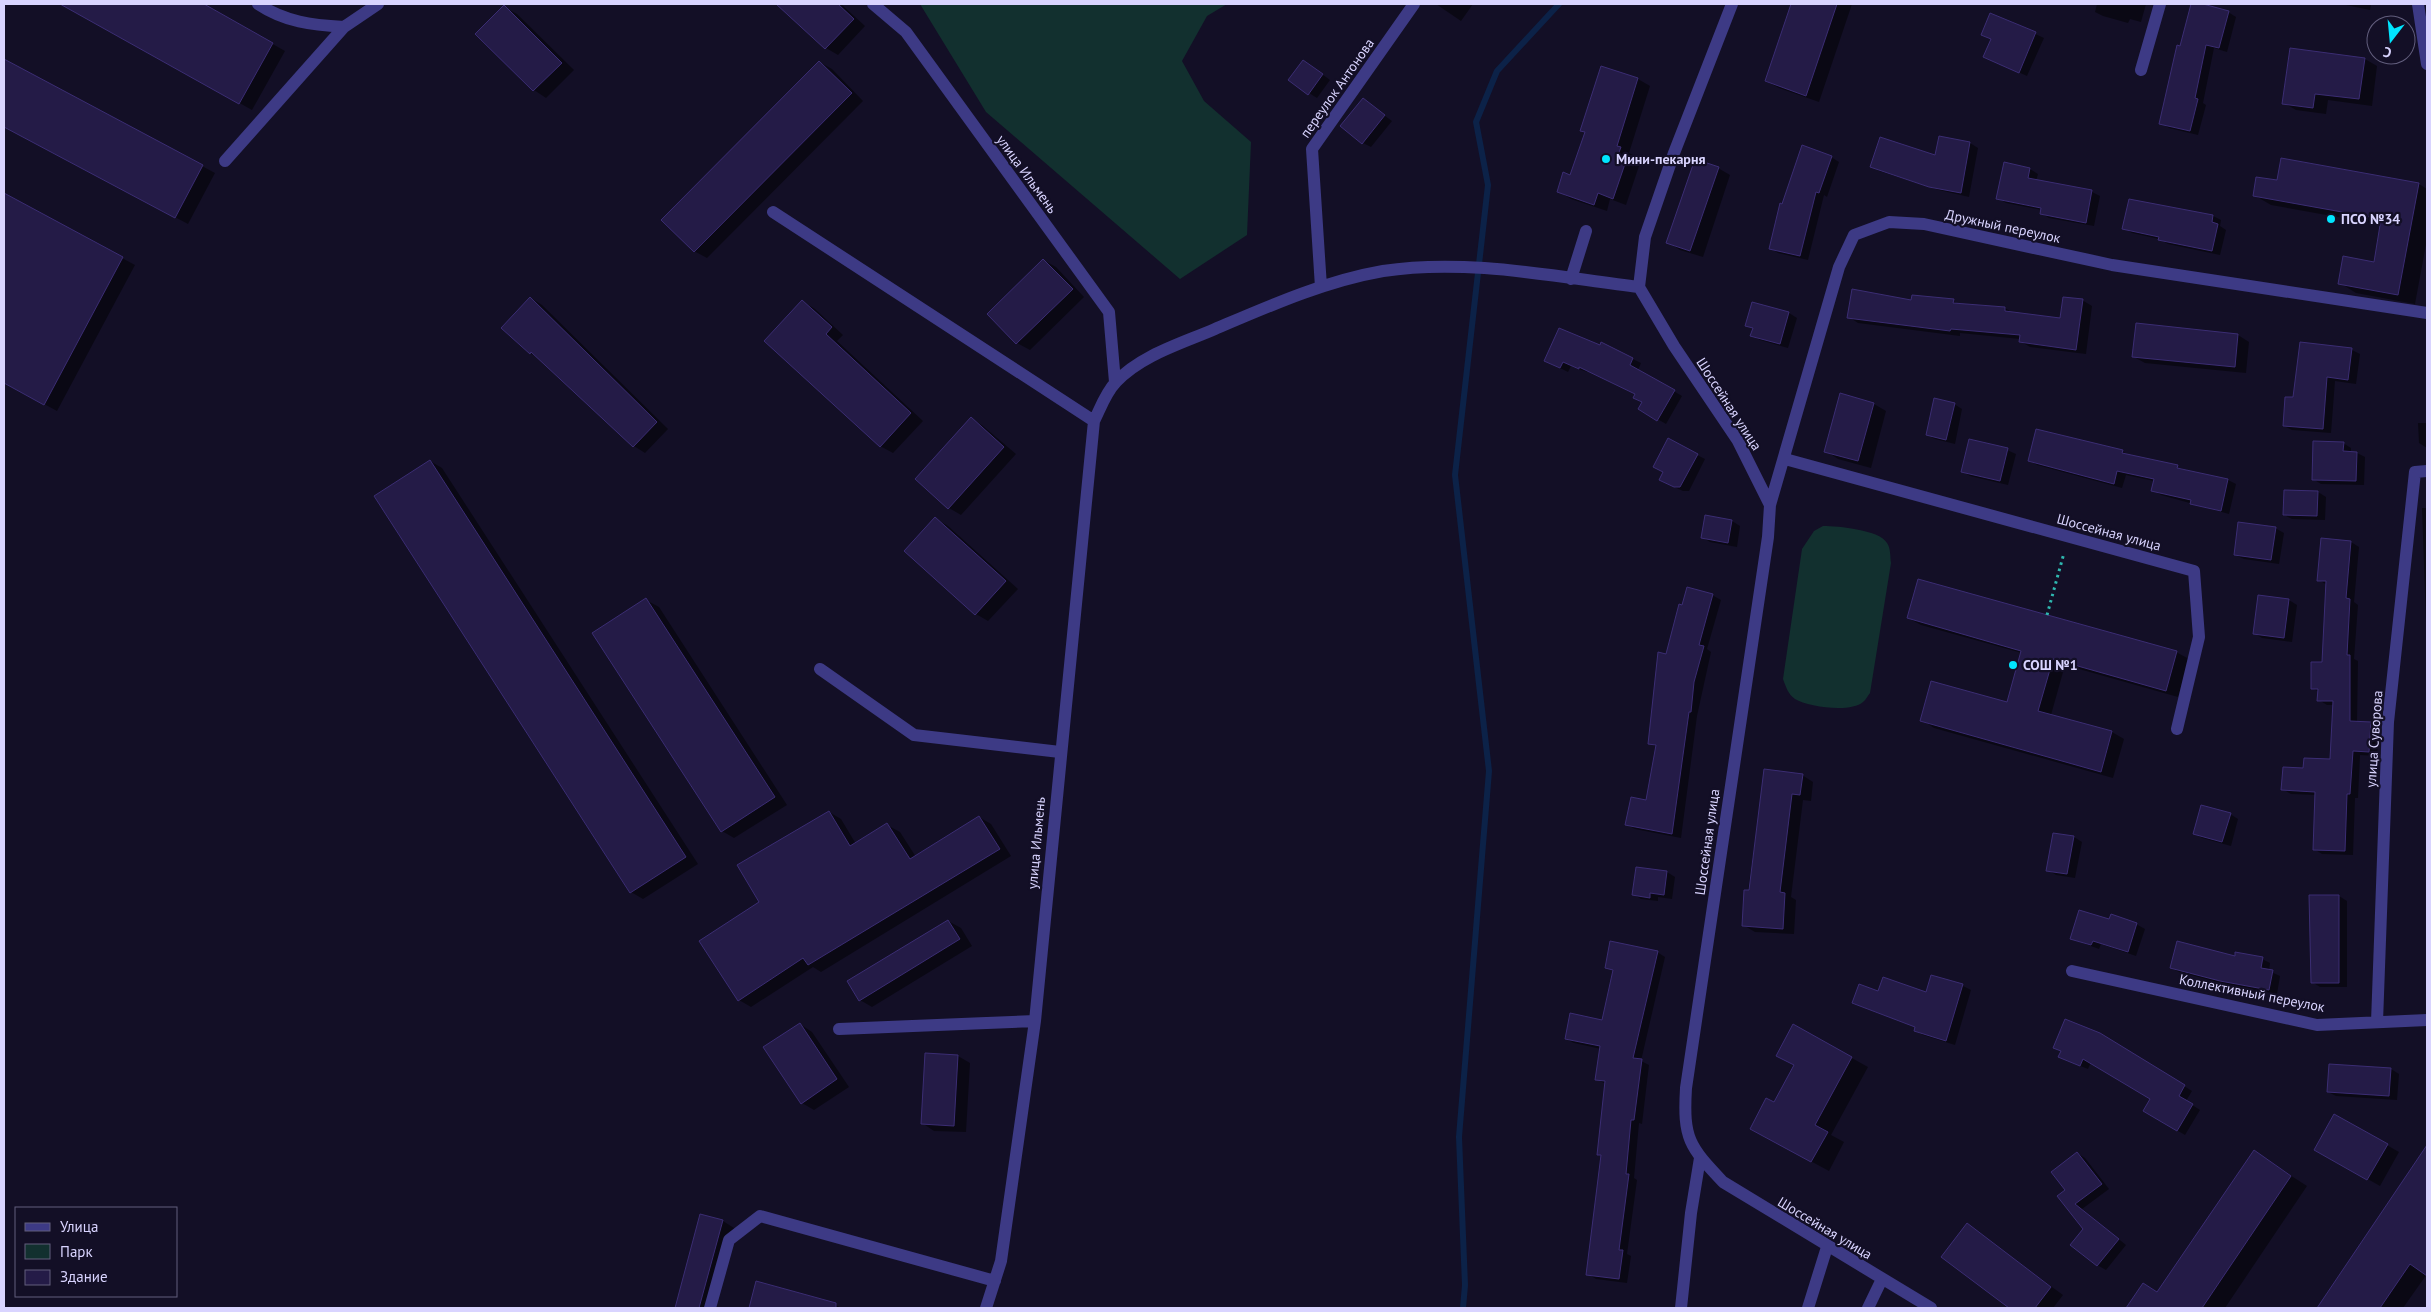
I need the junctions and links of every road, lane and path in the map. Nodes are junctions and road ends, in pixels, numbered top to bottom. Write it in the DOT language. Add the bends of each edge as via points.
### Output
graph roads {
  1 [pos="258,4"];
  2 [pos="378,4"];
  3 [pos="873,4"];
  4 [pos="1414,4"];
  5 [pos="1732,4"];
  6 [pos="2160,4"];
  7 [pos="2418,4"];
  8 [pos="344,27"];
  9 [pos="2427,64"];
  10 [pos="2141,70"];
  11 [pos="225,161"];
  12 [pos="773,212"];
  13 [pos="1586,231"];
  14 [pos="1571,279"];
  15 [pos="1321,287"];
  16 [pos="1639,287"];
  17 [pos="2427,313"];
  18 [pos="1115,382"];
  19 [pos="1094,421"];
  20 [pos="1785,459"];
  21 [pos="2427,471"];
  22 [pos="1770,505"];
  23 [pos="2068,536"];
  24 [pos="2047,615"];
  25 [pos="820,669"];
  26 [pos="2177,729"];
  27 [pos="1060,752"];
  28 [pos="2072,971"];
  29 [pos="2427,1020"];
  30 [pos="1035,1021"];
  31 [pos="2377,1022"];
  32 [pos="839,1029"];
  33 [pos="1700,1158"];
  34 [pos="1827,1247"];
  35 [pos="1882,1279"];
  36 [pos="995,1281"];
  37 [pos="710,1308"];
  38 [pos="986,1308"];
  39 [pos="1681,1308"];
  40 [pos="1808,1308"];
  41 [pos="1868,1308"];
  42 [pos="1931,1308"];
  1 -- 8 [label="street" via="305,24"];
  2 -- 8 [label="street"];
  3 -- 18 [label="street, улица Ильмень" via="906,32 1109,312"];
  4 -- 15 [label="street, переулок Антонова" via="1312,149"];
  5 -- 16 [label="street" via="1674,152 1645,237"];
  6 -- 10 [label="street"];
  7 -- 9 [label="street"];
  8 -- 11 [label="street"];
  12 -- 19 [label="street"];
  13 -- 14 [label="street"];
  14 -- 15 [label="street, улица Ильмень" via="1509,270 1444,267 1383,271"];
  14 -- 16 [label="street, улица Ильмень"];
  15 -- 18 [label="street, улица Ильмень" via="1143,360"];
  16 -- 22 [label="street, Шоссейная улица" via="1738,441"];
  17 -- 20 [label="street, Дружный переулок" via="2112,265 1924,224 1889,222 1854,235 1850,243"];
  18 -- 19 [label="street, улица Ильмень"];
  19 -- 27 [label="street, улица Ильмень"];
  20 -- 22 [label="street, Дружный переулок"];
  20 -- 23 [label="street, Шоссейная улица"];
  21 -- 31 [label="street, улица Суворова" via="2415,472 2388,722"];
  22 -- 33 [label="street, Шоссейная улица" via="1686,1088 1684,1120 1690,1142"];
  23 -- 24 [label="path"];
  23 -- 26 [label="street, Шоссейная улица" via="2194,571 2200,637"];
  25 -- 27 [label="street" via="914,735"];
  27 -- 30 [label="street, улица Ильмень"];
  28 -- 31 [label="street, Коллективный переулок" via="2316,1025"];
  29 -- 31 [label="street, Коллективный переулок"];
  30 -- 32 [label="street"];
  30 -- 36 [label="street, улица Ильмень" via="1001,1261"];
  33 -- 34 [label="street, Шоссейная улица" via="1723,1182"];
  33 -- 39 [label="street"];
  34 -- 35 [label="street, Шоссейная улица"];
  34 -- 40 [label="street"];
  35 -- 41 [label="street"];
  35 -- 42 [label="street, Шоссейная улица"];
  36 -- 37 [label="street" via="760,1216 729,1240"];
  36 -- 38 [label="street, улица Ильмень"];
}
